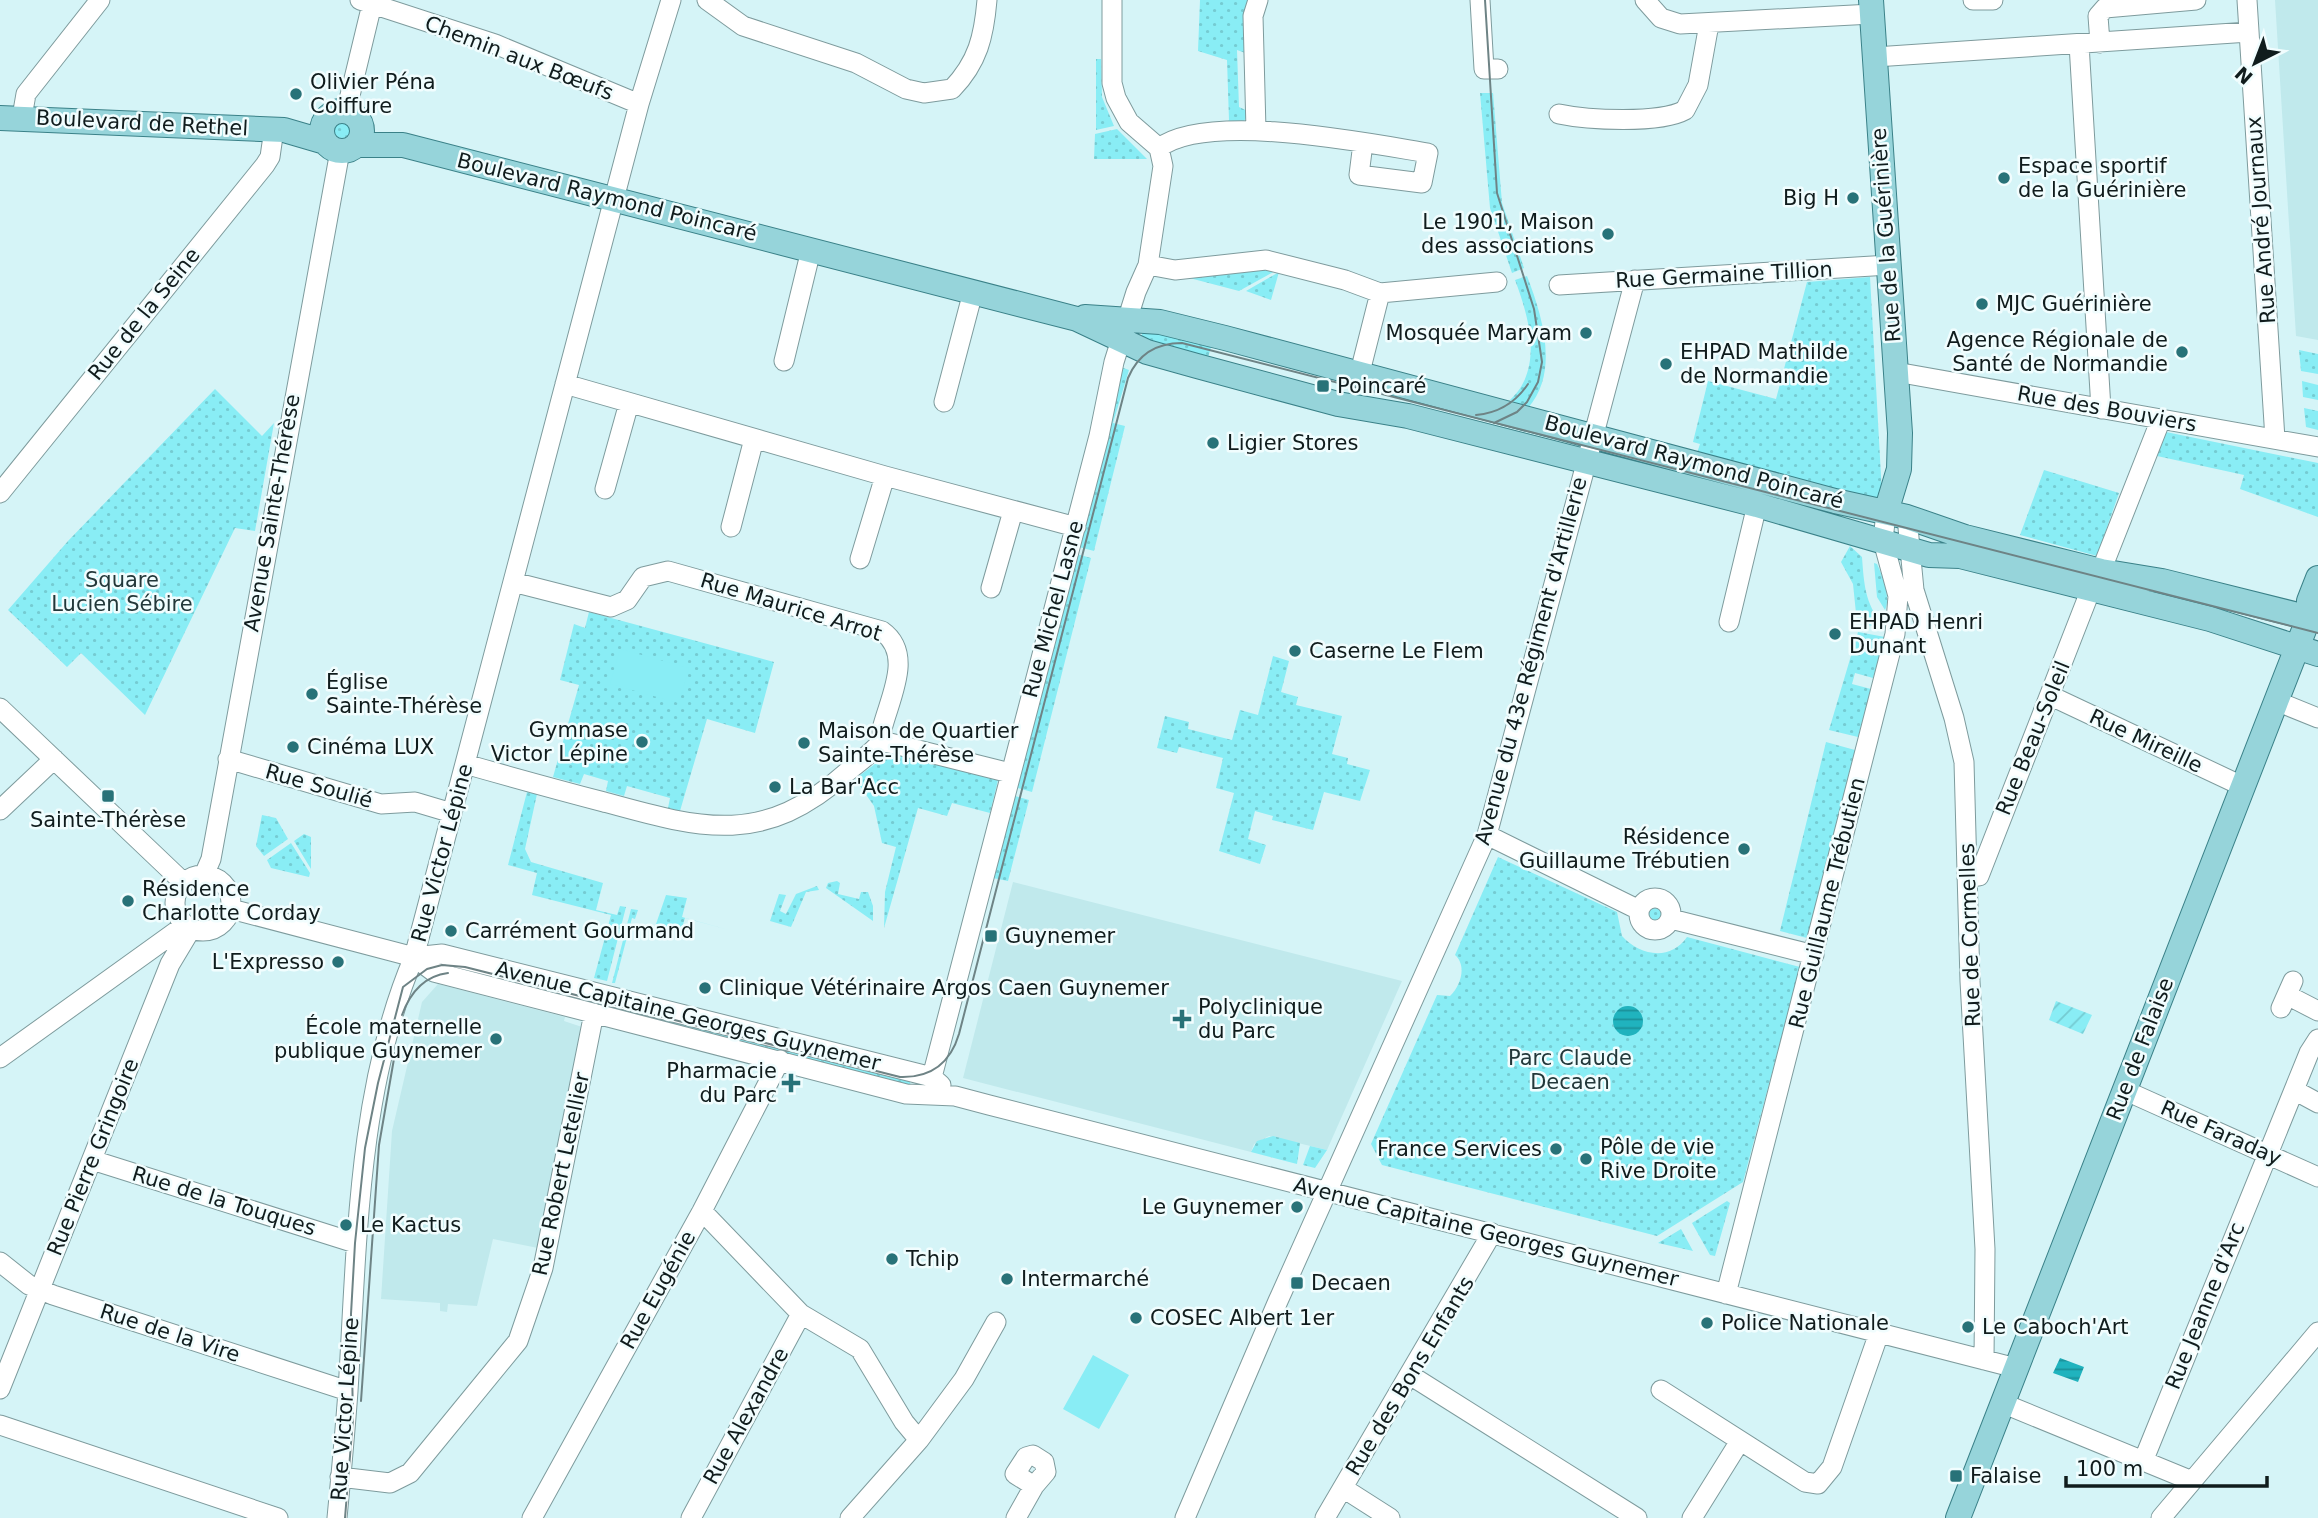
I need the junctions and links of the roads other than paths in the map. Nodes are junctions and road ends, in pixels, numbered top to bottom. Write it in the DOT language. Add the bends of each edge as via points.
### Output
graph roads {
  1 [pos="100,0"];
  2 [pos="671,0"];
  3 [pos="707,0"];
  4 [pos="987,0"];
  5 [pos="1112,0"];
  6 [pos="1258,0"];
  7 [pos="1480,0"];
  8 [pos="1645,0"];
  9 [pos="1973,0"];
  10 [pos="1993,0"];
  11 [pos="2196,0"];
  12 [pos="2247,0"];
  13 [pos="369,2"];
  14 [pos="1871,7"];
  15 [pos="1709,24"];
  16 [pos="2249,32"];
  17 [pos="2100,43"];
  18 [pos="2079,44"];
  19 [pos="1875,57"];
  20 [pos="1498,69"];
  21 [pos="639,104"];
  22 [pos="1559,114"];
  23 [pos="11,118"];
  24 [pos="279,129"];
  25 [pos="1256,130"];
  26 [pos="342,132"];
  27 [pos="1363,143"];
  28 [pos="1158,148"];
  29 [pos="614,199"];
  30 [pos="811,250"];
  31 [pos="1148,265"];
  32 [pos="1888,265"];
  33 [pos="1635,280"];
  34 [pos="1497,282"];
  35 [pos="1559,285"];
  36 [pos="973,292"];
  37 [pos="1380,293"];
  38 [pos="1124,331"];
  39 [pos="784,361"];
  40 [pos="1360,372"];
  41 [pos="1896,372"];
  42 [pos="565,384"];
  43 [pos="944,402"];
  44 [pos="629,403"];
  45 [pos="2101,409"];
  46 [pos="2161,419"];
  47 [pos="1592,436"];
  48 [pos="754,439"];
  49 [pos="2275,439"];
  50 [pos="2318,447"];
  51 [pos="1586,463"];
  52 [pos="885,476"];
  53 [pos="605,489"];
  54 [pos="0,493"];
  55 [pos="1757,505"];
  56 [pos="1013,511"];
  57 [pos="1897,514"];
  58 [pos="731,527"];
  59 [pos="1076,527"];
  60 [pos="1883,541"];
  61 [pos="1908,547"];
  62 [pos="860,559"];
  63 [pos="2318,578"];
  64 [pos="2096,580"];
  65 [pos="513,582"];
  66 [pos="991,588"];
  67 [pos="2315,615"];
  68 [pos="1923,620"];
  69 [pos="1730,622"];
  70 [pos="1897,623"];
  71 [pos="2307,651"];
  72 [pos="2050,695"];
  73 [pos="2276,701"];
  74 [pos="0,708"];
  75 [pos="2318,718"];
  76 [pos="882,741"];
  77 [pos="54,759"];
  78 [pos="228,759"];
  79 [pos="465,764"];
  80 [pos="1010,773"];
  81 [pos="2242,786"];
  82 [pos="0,810"];
  83 [pos="452,813"];
  84 [pos="1487,835"];
  85 [pos="204,875"];
  86 [pos="1967,878"];
  87 [pos="184,883"];
  88 [pos="231,909"];
  89 [pos="188,927"];
  90 [pos="1814,955"];
  91 [pos="414,957"];
  92 [pos="2287,995"];
  93 [pos="2318,1011"];
  94 [pos="594,1013"];
  95 [pos="2318,1039"];
  96 [pos="0,1058"];
  97 [pos="780,1060"];
  98 [pos="932,1077"];
  99 [pos="2124,1090"];
  100 [pos="2294,1090"];
  101 [pos="955,1097"];
  102 [pos="2318,1103"];
  103 [pos="2267,1154"];
  104 [pos="92,1160"];
  105 [pos="2318,1177"];
  106 [pos="1328,1191"];
  107 [pos="702,1212"];
  108 [pos="1492,1233"];
  109 [pos="355,1243"];
  110 [pos="0,1262"];
  111 [pos="40,1290"];
  112 [pos="1726,1294"];
  113 [pos="801,1314"];
  114 [pos="996,1322"];
  115 [pos="2318,1332"];
  116 [pos="1879,1333"];
  117 [pos="1984,1360"];
  118 [pos="2016,1368"];
  119 [pos="1410,1375"];
  120 [pos="0,1388"];
  121 [pos="1661,1390"];
  122 [pos="348,1391"];
  123 [pos="2003,1403"];
  124 [pos="0,1425"];
  125 [pos="919,1440"];
  126 [pos="1740,1441"];
  127 [pos="2144,1459"];
  128 [pos="340,1477"];
  129 [pos="2192,1480"];
  130 [pos="1034,1486"];
  131 [pos="1343,1488"];
  132 [pos="278,1518"];
  133 [pos="337,1518"];
  134 [pos="532,1518"];
  135 [pos="691,1518"];
  136 [pos="850,1518"];
  137 [pos="1016,1518"];
  138 [pos="1185,1518"];
  139 [pos="1325,1518"];
  140 [pos="1390,1518"];
  141 [pos="1637,1518"];
  142 [pos="1692,1518"];
  143 [pos="1958,1518"];
  144 [pos="2161,1518"];
  1 -- 23 [label="street"];
  2 -- 21 [label="street, Rue Victor Lépine"];
  3 -- 4 [label="street" via="743,26 856,63 889,82 924,93 952,89 970,68 984,37"];
  5 -- 28 [label="street" via="1116,98 1129,122"];
  6 -- 25 [label="street" via="1253,16"];
  7 -- 20 [label="street" via="1484,69"];
  8 -- 15 [label="street" via="1661,18 1680,24"];
  9 -- 10 [label="street"];
  11 -- 17 [label="street" via="2105,8 2098,16"];
  12 -- 16 [label="street, Rue André Journaux"];
  13 -- 21 [label="street, Chemin aux Bœufs" via="495,44"];
  13 -- 26 [label="street, Avenue Sainte-Thérèse"];
  14 -- 15 [label="street"];
  14 -- 19 [label="main road, Rue de la Guérinière"];
  15 -- 22 [label="street" via="1698,85 1685,110 1668,116 1588,120"];
  16 -- 17 [label="street"];
  16 -- 49 [label="street, Rue André Journaux"];
  17 -- 18 [label="street"];
  18 -- 19 [label="street"];
  18 -- 45 [label="street"];
  19 -- 32 [label="main road, Rue de la Guérinière"];
  21 -- 29 [label="street, Rue Victor Lépine"];
  23 -- 24 [label="main road, Boulevard de Rethel"];
  24 -- 26 [label="main road, Boulevard de Rethel" via="295,124"];
  24 -- 54 [label="street, Rue de la Seine" via="265,165"];
  25 -- 27 [label="street"];
  25 -- 28 [label="street" via="1185,135"];
  26 -- 29 [label="main road, Boulevard Raymond Poincaré" via="393,136 403,145"];
  26 -- 78 [label="street, Avenue Sainte-Thérèse"];
  28 -- 31 [label="street, Rue Michel Lasne" via="1163,166"];
  29 -- 30 [label="main road, Boulevard Raymond Poincaré"];
  29 -- 42 [label="street, Rue Victor Lépine"];
  30 -- 36 [label="main road, Boulevard Raymond Poincaré"];
  30 -- 39 [label="street"];
  31 -- 37 [label="street" via="1175,270 1266,260"];
  31 -- 38 [label="street, Rue Michel Lasne"];
  32 -- 33 [label="street, Rue Germaine Tillion"];
  32 -- 41 [label="main road, Rue de la Guérinière"];
  33 -- 35 [label="street, Rue Germaine Tillion"];
  33 -- 47 [label="street, Avenue du 43e Régiment d'Artillerie"];
  34 -- 37 [label="street"];
  36 -- 38 [label="main road, Boulevard Raymond Poincaré"];
  36 -- 43 [label="street"];
  37 -- 40 [label="street"];
  38 -- 40 [label="main road, Boulevard Raymond Poincaré" via="1168,324"];
  38 -- 51 [label="main road, Boulevard Raymond Poincaré" via="1156,355"];
  38 -- 59 [label="street, Rue Michel Lasne"];
  40 -- 47 [label="main road, Boulevard Raymond Poincaré"];
  41 -- 45 [label="street, Rue des Bouviers"];
  41 -- 57 [label="main road, Rue de la Guérinière" via="1900,433"];
  42 -- 44 [label="street"];
  42 -- 65 [label="street, Rue Victor Lépine"];
  44 -- 48 [label="street"];
  44 -- 53 [label="street"];
  45 -- 46 [label="street, Rue des Bouviers"];
  46 -- 49 [label="street, Rue des Bouviers"];
  46 -- 64 [label="street, Rue Beau-Soleil"];
  47 -- 51 [label="street, Avenue du 43e Régiment d'Artillerie"];
  47 -- 57 [label="main road, Boulevard Raymond Poincaré"];
  48 -- 52 [label="street"];
  48 -- 58 [label="street"];
  49 -- 50 [label="street, Rue des Bouviers"];
  51 -- 55 [label="main road, Boulevard Raymond Poincaré"];
  51 -- 84 [label="street, Avenue du 43e Régiment d'Artillerie"];
  52 -- 56 [label="street"];
  52 -- 62 [label="street"];
  55 -- 60 [label="main road, Boulevard Raymond Poincaré"];
  55 -- 69 [label="street"];
  56 -- 59 [label="street"];
  56 -- 66 [label="street"];
  57 -- 60 [label="street, Rue Guillaume Trébutien"];
  57 -- 61 [label="street, Rue de Cormelles"];
  57 -- 64 [label="main road, Boulevard Raymond Poincaré"];
  59 -- 80 [label="street, Rue Michel Lasne"];
  60 -- 61 [label="main road, Boulevard Raymond Poincaré"];
  60 -- 70 [label="street, Rue Guillaume Trébutien" via="1898,596"];
  61 -- 64 [label="main road, Boulevard Raymond Poincaré" via="1929,555 1960,556"];
  61 -- 68 [label="street, Rue de Cormelles"];
  63 -- 67 [label="main road, Rue de Falaise" via="2309,601"];
  64 -- 67 [label="main road, Boulevard Raymond Poincaré" via="2162,580"];
  64 -- 71 [label="main road, Boulevard Raymond Poincaré"];
  64 -- 72 [label="street, Rue Beau-Soleil"];
  65 -- 76 [label="street, Rue Maurice Arrot" via="611,607 627,600 643,577 668,571 882,631 897,644 900,660"];
  65 -- 79 [label="street, Rue Victor Lépine"];
  67 -- 71 [label="main road, Rue de Falaise"];
  68 -- 70 [label="street" via="1909,611"];
  68 -- 86 [label="street, Rue de Cormelles" via="1964,762"];
  70 -- 90 [label="street, Rue Guillaume Trébutien"];
  71 -- 73 [label="main road, Rue de Falaise"];
  72 -- 81 [label="street, Rue Mireille"];
  72 -- 86 [label="street, Rue Beau-Soleil" via="1979,876"];
  73 -- 75 [label="street"];
  73 -- 81 [label="main road, Rue de Falaise"];
  74 -- 77 [label="street"];
  76 -- 79 [label="street" via="800,807 735,827 686,824"];
  76 -- 80 [label="street"];
  77 -- 82 [label="street"];
  77 -- 87 [label="street"];
  78 -- 83 [label="street, Rue Soulié" via="381,804 415,802"];
  78 -- 85 [label="street, Avenue Sainte-Thérèse" via="211,859"];
  79 -- 83 [label="street, Rue Victor Lépine"];
  80 -- 98 [label="street, Rue Michel Lasne"];
  81 -- 99 [label="main road, Rue de Falaise"];
  83 -- 91 [label="street, Rue Victor Lépine"];
  84 -- 90 [label="street" via="1639,910 1640,920 1650,930 1665,928 1671,919"];
  84 -- 106 [label="street, Avenue du 43e Régiment d'Artillerie"];
  85 -- 87 [label="street"];
  85 -- 88 [label="street" via="225,885"];
  86 -- 117 [label="street, Rue de Cormelles" via="1985,1248"];
  87 -- 89 [label="street" via="175,901 177,914"];
  88 -- 89 [label="street" via="214,930"];
  88 -- 91 [label="street, Avenue Capitaine Georges Guynemer"];
  89 -- 96 [label="street"];
  89 -- 104 [label="street, Rue Pierre Gringoire"];
  90 -- 112 [label="street, Rue Guillaume Trébutien"];
  91 -- 94 [label="street, Avenue Capitaine Georges Guynemer" via="434,972"];
  91 -- 98 [label="street, Avenue Capitaine Georges Guynemer" via="442,954"];
  91 -- 109 [label="street, Rue Victor Lépine" via="399,992 370,1124"];
  92 -- 93 [label="street"];
  94 -- 97 [label="street, Avenue Capitaine Georges Guynemer"];
  94 -- 128 [label="street, Rue Robert Letellier" via="543,1268 518,1341 410,1473 390,1483"];
  95 -- 100 [label="street, Rue Jeanne d'Arc"];
  97 -- 101 [label="street, Avenue Capitaine Georges Guynemer" via="906,1094"];
  97 -- 107 [label="street, Rue Eugénie"];
  98 -- 101 [label="street, Avenue Capitaine Georges Guynemer"];
  99 -- 103 [label="street, Rue Faraday"];
  99 -- 118 [label="main road, Rue de Falaise"];
  100 -- 102 [label="street"];
  100 -- 103 [label="street, Rue Jeanne d'Arc"];
  101 -- 106 [label="street, Avenue Capitaine Georges Guynemer"];
  103 -- 105 [label="street, Rue Faraday"];
  103 -- 127 [label="street, Rue Jeanne d'Arc"];
  104 -- 109 [label="street, Rue de la Touques"];
  104 -- 111 [label="street, Rue Pierre Gringoire"];
  106 -- 108 [label="street, Avenue Capitaine Georges Guynemer"];
  106 -- 138 [label="street, Avenue du 43e Régiment d'Artillerie"];
  107 -- 113 [label="street"];
  107 -- 134 [label="street, Rue Eugénie"];
  108 -- 112 [label="street, Avenue Capitaine Georges Guynemer"];
  108 -- 119 [label="street, Rue des Bons Enfants"];
  109 -- 122 [label="street, Rue Victor Lépine"];
  110 -- 111 [label="street, Rue de la Vire"];
  111 -- 120 [label="street, Rue Pierre Gringoire"];
  111 -- 122 [label="street, Rue de la Vire"];
  112 -- 116 [label="street, Avenue Capitaine Georges Guynemer"];
  113 -- 125 [label="street" via="860,1349"];
  113 -- 135 [label="street, Rue Alexandre"];
  114 -- 125 [label="street" via="964,1379"];
  115 -- 129 [label="street"];
  116 -- 117 [label="street, Avenue Capitaine Georges Guynemer"];
  116 -- 126 [label="street" via="1855,1408 1823,1481 1805,1482"];
  117 -- 118 [label="street, Avenue Capitaine Georges Guynemer"];
  118 -- 123 [label="main road, Rue de Falaise"];
  119 -- 131 [label="street, Rue des Bons Enfants"];
  119 -- 141 [label="street"];
  121 -- 126 [label="street"];
  122 -- 128 [label="street, Rue Victor Lépine"];
  123 -- 127 [label="street"];
  123 -- 143 [label="main road, Rue de Falaise"];
  124 -- 132 [label="street"];
  125 -- 136 [label="street"];
  126 -- 142 [label="street"];
  127 -- 129 [label="street"];
  128 -- 133 [label="street, Rue Victor Lépine"];
  129 -- 144 [label="street"];
  130 -- 137 [label="street"];
  131 -- 139 [label="street, Rue des Bons Enfants"];
  131 -- 140 [label="street"];
}
